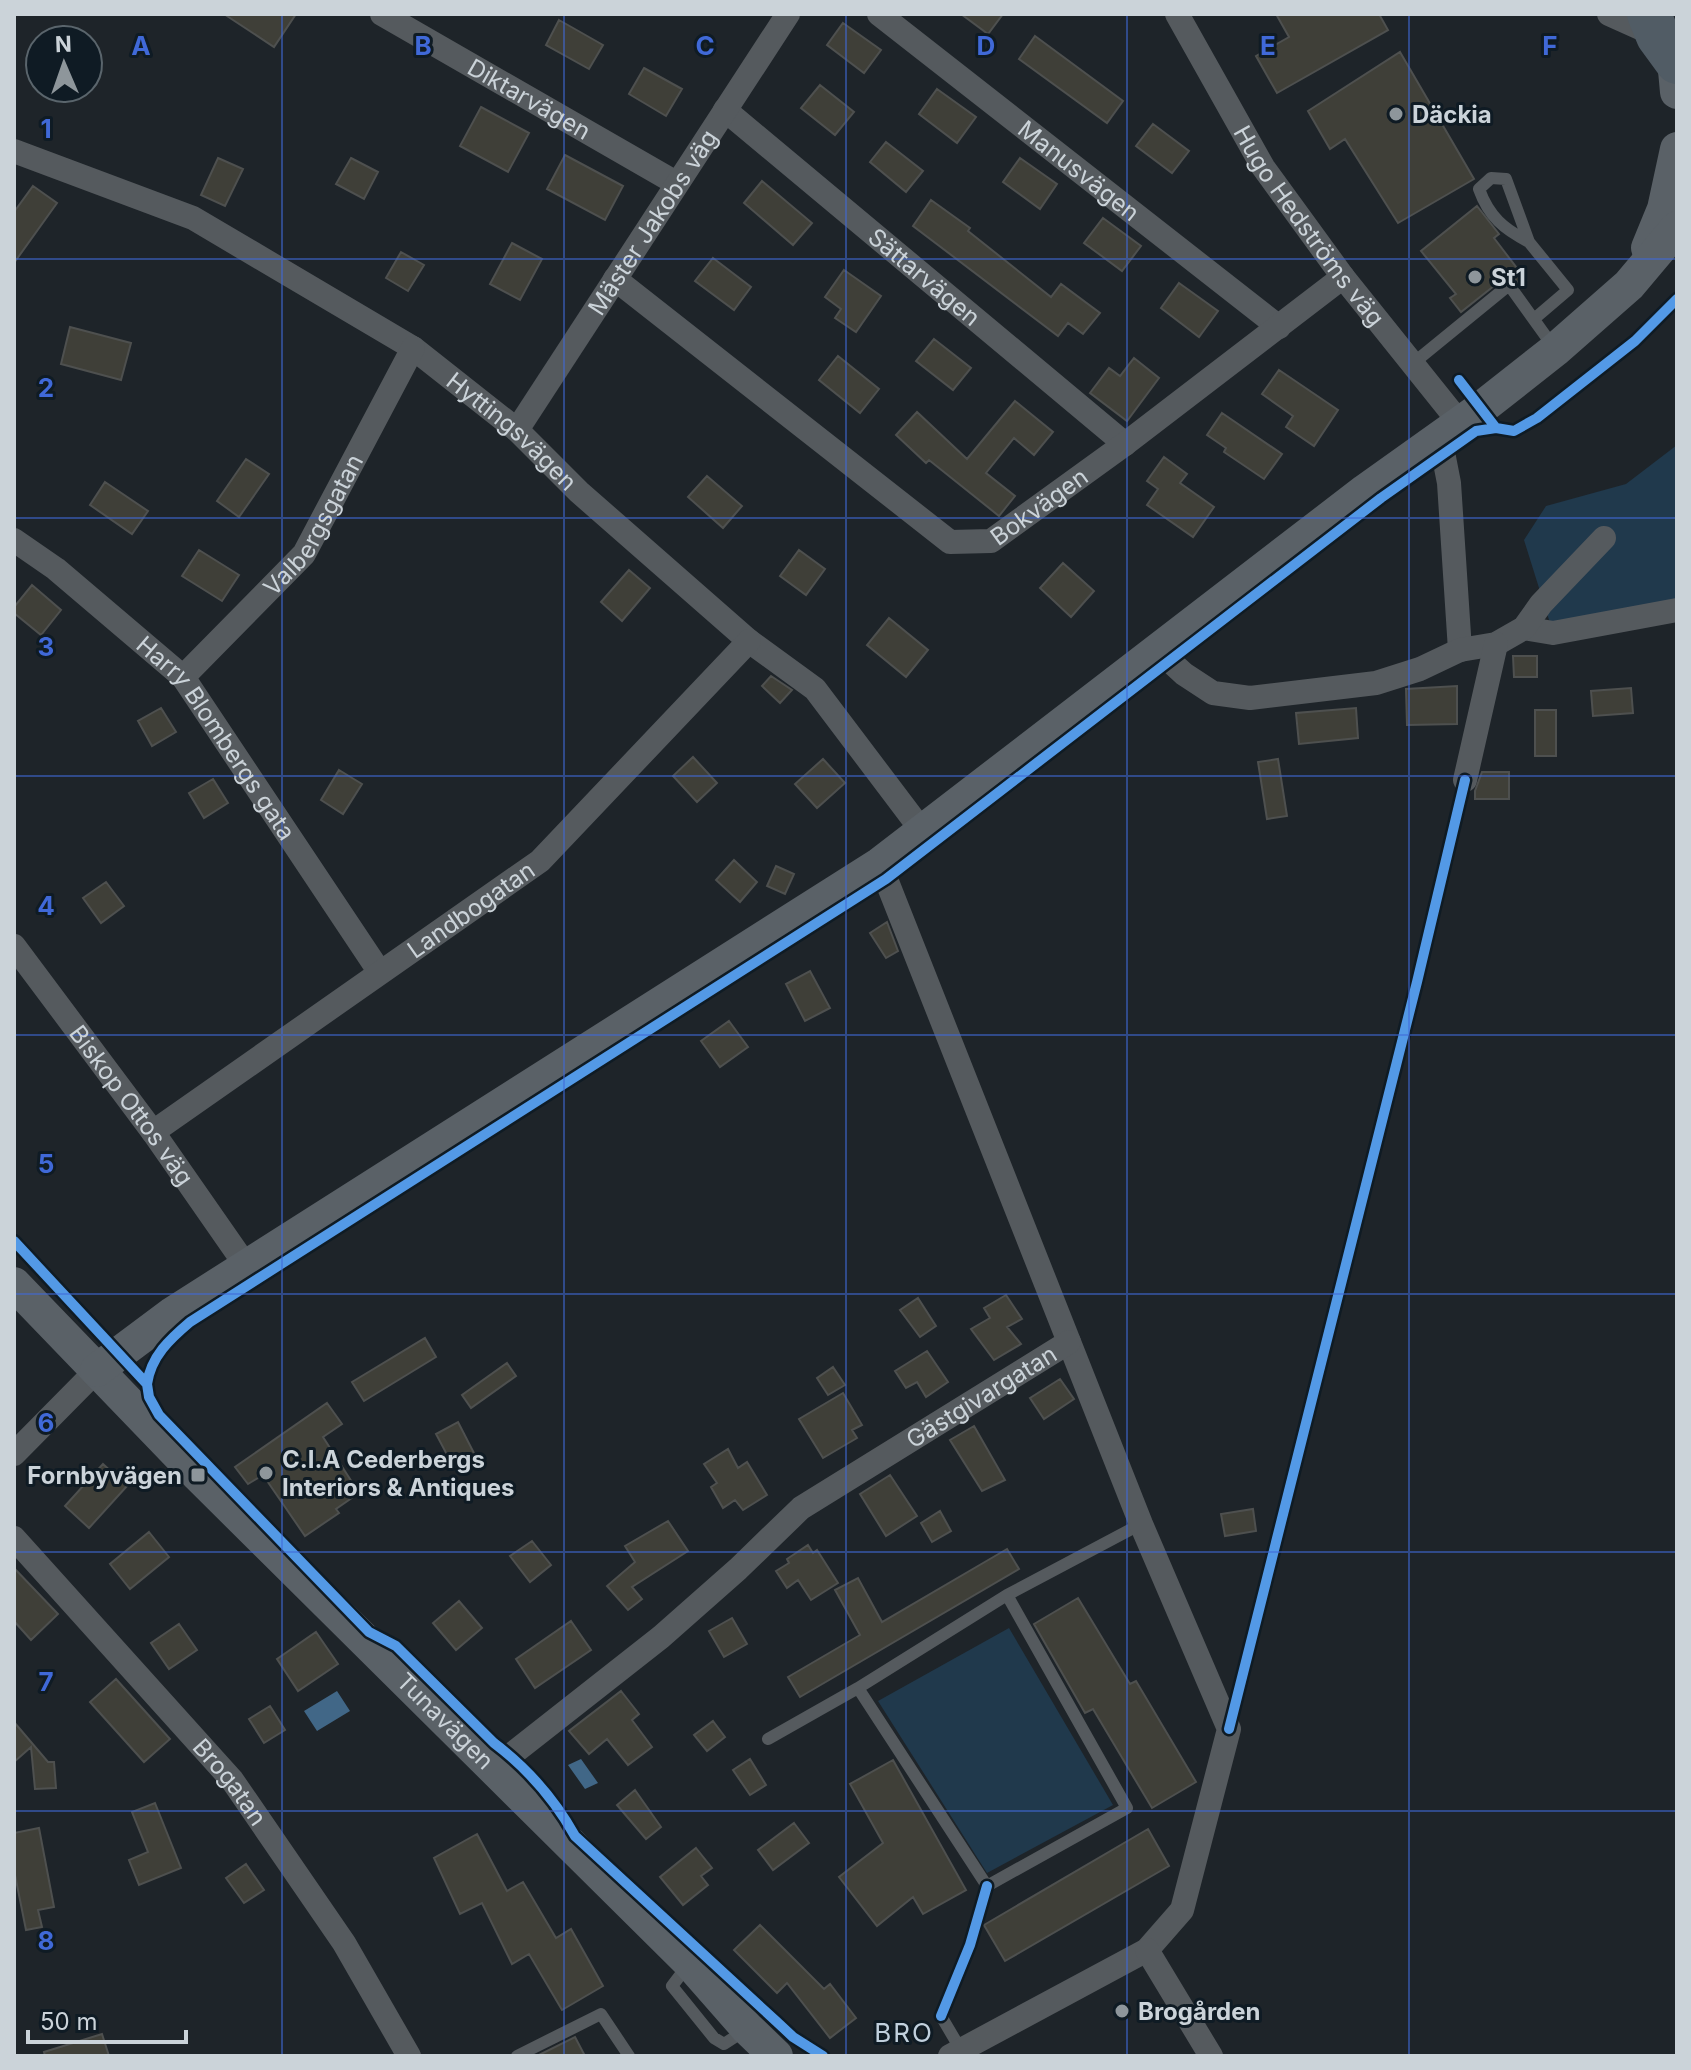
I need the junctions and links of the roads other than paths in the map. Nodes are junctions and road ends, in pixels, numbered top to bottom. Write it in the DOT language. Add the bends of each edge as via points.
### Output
graph roads {
  1 [pos="382,14"];
  2 [pos="788,14"];
  3 [pos="879,14"];
  4 [pos="1177,14"];
  5 [pos="1609,14"];
  6 [pos="1667,53"];
  7 [pos="725,110"];
  8 [pos="1677,149"];
  9 [pos="14,151"];
  10 [pos="676,183"];
  11 [pos="1677,228"];
  12 [pos="1529,242"];
  13 [pos="1343,277"];
  14 [pos="615,279"];
  15 [pos="1629,285"];
  16 [pos="1534,319"];
  17 [pos="1279,327"];
  18 [pos="413,348"];
  19 [pos="1555,350"];
  20 [pos="1411,365"];
  21 [pos="517,430"];
  22 [pos="1450,430"];
  23 [pos="1125,444"];
  24 [pos="1604,538"];
  25 [pos="14,540"];
  26 [pos="1677,610"];
  27 [pos="1524,628"];
  28 [pos="749,641"];
  29 [pos="1496,644"];
  30 [pos="1460,650"];
  31 [pos="1159,651"];
  32 [pos="183,677"];
  33 [pos="1465,780"];
  34 [pos="923,832"];
  35 [pos="880,864"];
  36 [pos="14,946"];
  37 [pos="379,971"];
  38 [pos="153,1132"];
  39 [pos="247,1267"];
  40 [pos="14,1284"];
  41 [pos="1069,1342"];
  42 [pos="97,1370"];
  43 [pos="14,1454"];
  44 [pos="1141,1524"];
  45 [pos="14,1538"];
  46 [pos="1007,1595"];
  47 [pos="858,1688"];
  48 [pos="768,1739"];
  49 [pos="493,1769"];
  50 [pos="1147,1950"];
  51 [pos="941,2016"];
  52 [pos="955,2053"];
  53 [pos="409,2056"];
  54 [pos="517,2056"];
  55 [pos="629,2056"];
  56 [pos="776,2056"];
  57 [pos="1211,2056"];
  1 -- 10 [label="street, Diktarvägen"];
  2 -- 7 [label="street, Mäster Jakobs väg"];
  3 -- 17 [label="street, Manusvägen"];
  4 -- 13 [label="street, Hugo Hedströms väg" via="1263,167"];
  5 -- 6 [label="street"];
  7 -- 10 [label="street, Mäster Jakobs väg"];
  7 -- 23 [label="street, Sättarvägen"];
  8 -- 15 [label="street" via="1664,209"];
  9 -- 18 [label="street, Hyttingsvägen" via="193,218"];
  10 -- 14 [label="street, Mäster Jakobs väg"];
  11 -- 15 [label="street"];
  12 -- 12 [label="lane" via="1505,229 1483,201 1479,189 1491,178 1506,179"];
  12 -- 16 [label="lane" via="1568,290"];
  13 -- 17 [label="street, Bokvägen"];
  13 -- 20 [label="street, Hugo Hedströms väg"];
  14 -- 21 [label="street, Mäster Jakobs väg"];
  14 -- 23 [label="street, Bokvägen" via="950,542 991,541"];
  15 -- 19 [label="street"];
  16 -- 19 [label="lane"];
  16 -- 20 [label="lane" via="1509,285"];
  17 -- 23 [label="street, Bokvägen"];
  18 -- 21 [label="street, Hyttingsvägen"];
  18 -- 32 [label="street, Valbergsgatan" via="304,554"];
  19 -- 22 [label="street"];
  20 -- 22 [label="street, Hugo Hedströms väg"];
  21 -- 28 [label="street, Hyttingsvägen" via="579,492"];
  22 -- 30 [label="street"];
  22 -- 31 [label="street"];
  24 -- 27 [label="street"];
  25 -- 32 [label="street, Harry Blombergs gata"];
  26 -- 27 [label="street" via="1553,633"];
  27 -- 29 [label="street"];
  28 -- 34 [label="street, Hyttingsvägen" via="815,689"];
  28 -- 37 [label="street, Landbogatan" via="540,861"];
  29 -- 30 [label="street"];
  29 -- 33 [label="street"];
  30 -- 31 [label="street" via="1376,683 1250,698 1213,693"];
  31 -- 34 [label="street"];
  32 -- 37 [label="street, Harry Blombergs gata"];
  34 -- 35 [label="street"];
  35 -- 39 [label="street"];
  35 -- 41 [label="street, Gästgivargatan"];
  36 -- 38 [label="street, Biskop Ottos väg"];
  37 -- 38 [label="street, Landbogatan"];
  38 -- 39 [label="street, Biskop Ottos väg"];
  39 -- 42 [label="street"];
  40 -- 42 [label="street, Tunavägen"];
  41 -- 44 [label="street"];
  41 -- 49 [label="street, Gästgivargatan" via="801,1508 661,1637"];
  42 -- 43 [label="street"];
  42 -- 49 [label="street, Tunavägen"];
  44 -- 46 [label="lane"];
  44 -- 50 [label="street" via="1229,1729 1182,1910"];
  45 -- 53 [label="street, Brogatan" via="232,1780 344,1943"];
  46 -- 47 [label="lane"];
  46 -- 47 [label="lane" via="1127,1808 987,1886"];
  47 -- 48 [label="lane"];
  49 -- 56 [label="street, Tunavägen" via="690,1963"];
  50 -- 52 [label="street"];
  50 -- 57 [label="street"];
  51 -- 52 [label="lane"];
  54 -- 55 [label="lane" via="601,2014"];
}
